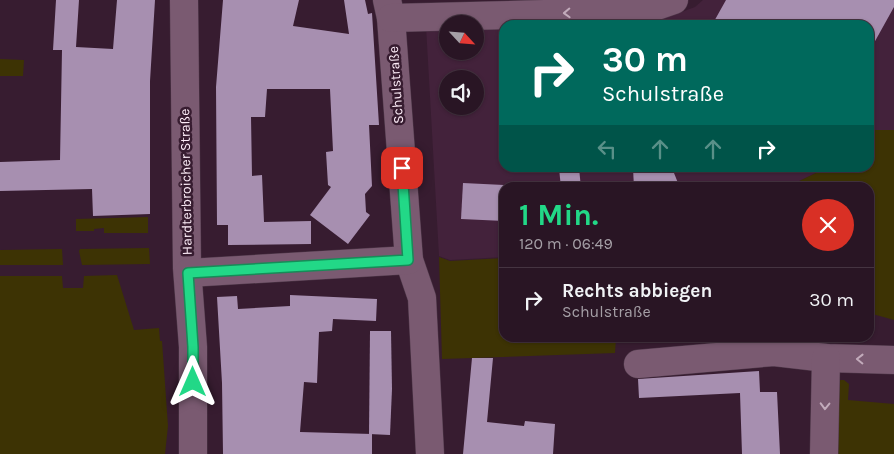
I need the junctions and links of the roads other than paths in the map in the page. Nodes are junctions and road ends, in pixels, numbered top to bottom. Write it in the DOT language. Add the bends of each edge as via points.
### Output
graph roads {
  1 [pos="184,0"];
  2 [pos="674,0"];
  3 [pos="389,9"];
  4 [pos="408,260"];
  5 [pos="188,273"];
  6 [pos="826,358"];
  7 [pos="894,360"];
  8 [pos="638,364"];
  9 [pos="193,454"];
  10 [pos="430,454"];
  11 [pos="824,454"];
  1 -- 5 [label="street, Hardterbroicher Straße"];
  2 -- 3 [label="street, one-way" via="648,9 615,12"];
  3 -- 4 [label="street, Schulstraße"];
  4 -- 5 [label="street"];
  4 -- 10 [label="street, Schulstraße" via="422,298"];
  5 -- 9 [label="street, Hardterbroicher Straße" via="193,347"];
  7 -- 6 [label="street, one-way"];
  6 -- 8 [label="street" via="774,352"];
  6 -- 11 [label="street, one-way"];
}
